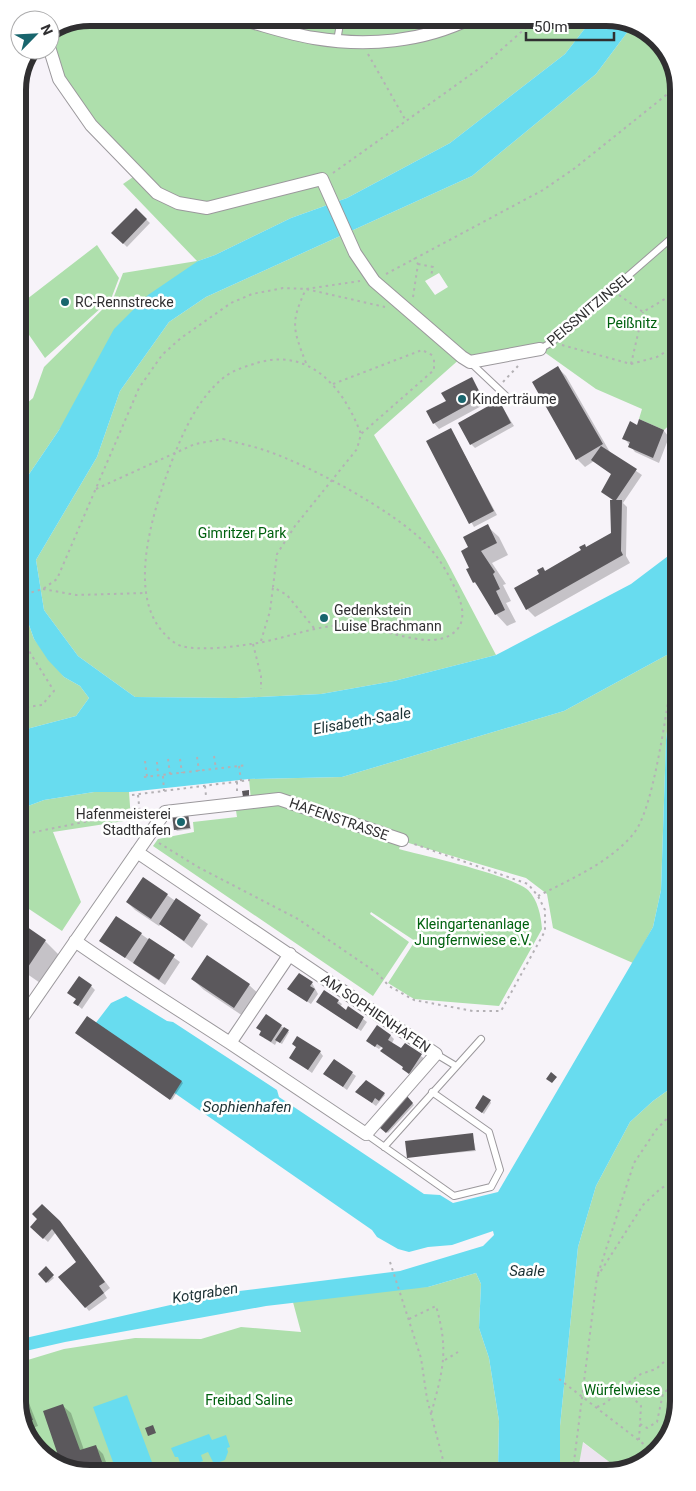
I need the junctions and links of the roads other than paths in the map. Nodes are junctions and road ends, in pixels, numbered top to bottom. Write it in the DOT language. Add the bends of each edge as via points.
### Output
graph roads {
  1 [pos="266,26"];
  2 [pos="340,26"];
  3 [pos="450,26"];
  4 [pos="337,41"];
  5 [pos="53,60"];
  6 [pos="670,239"];
  7 [pos="537,350"];
  8 [pos="470,362"];
  9 [pos="506,396"];
  10 [pos="402,840"];
  11 [pos="137,852"];
  12 [pos="75,941"];
  13 [pos="290,954"];
  14 [pos="26,1012"];
  15 [pos="481,1039"];
  16 [pos="230,1043"];
  17 [pos="436,1054"];
  18 [pos="456,1066"];
  19 [pos="432,1092"];
  20 [pos="366,1134"];
  21 [pos="384,1147"];
  1 -- 4 [label="street"];
  2 -- 4 [label="lane"];
  3 -- 4 [label="street" via="417,38 362,43"];
  5 -- 8 [label="street" via="59,79 91,125 157,193 178,203 207,208 322,179 355,253 374,281"];
  6 -- 7 [label="lane, PEISSNITZINSEL" via="552,342"];
  7 -- 8 [label="street, PEISSNITZINSEL"];
  8 -- 9 [label="lane"];
  10 -- 11 [label="street, HAFENSTRASSE" via="279,799 165,812"];
  11 -- 12 [label="street"];
  11 -- 13 [label="street, AM SOPHIENHAFEN"];
  12 -- 14 [label="street"];
  12 -- 16 [label="street"];
  13 -- 16 [label="street"];
  13 -- 17 [label="street, AM SOPHIENHAFEN"];
  15 -- 18 [label="lane"];
  16 -- 20 [label="street"];
  17 -- 18 [label="lane"];
  17 -- 20 [label="street, AM SOPHIENHAFEN"];
  18 -- 19 [label="lane"];
  19 -- 21 [label="lane"];
  19 -- 21 [label="lane" via="489,1132 500,1170 491,1187 454,1196"];
  20 -- 21 [label="lane"];
}
